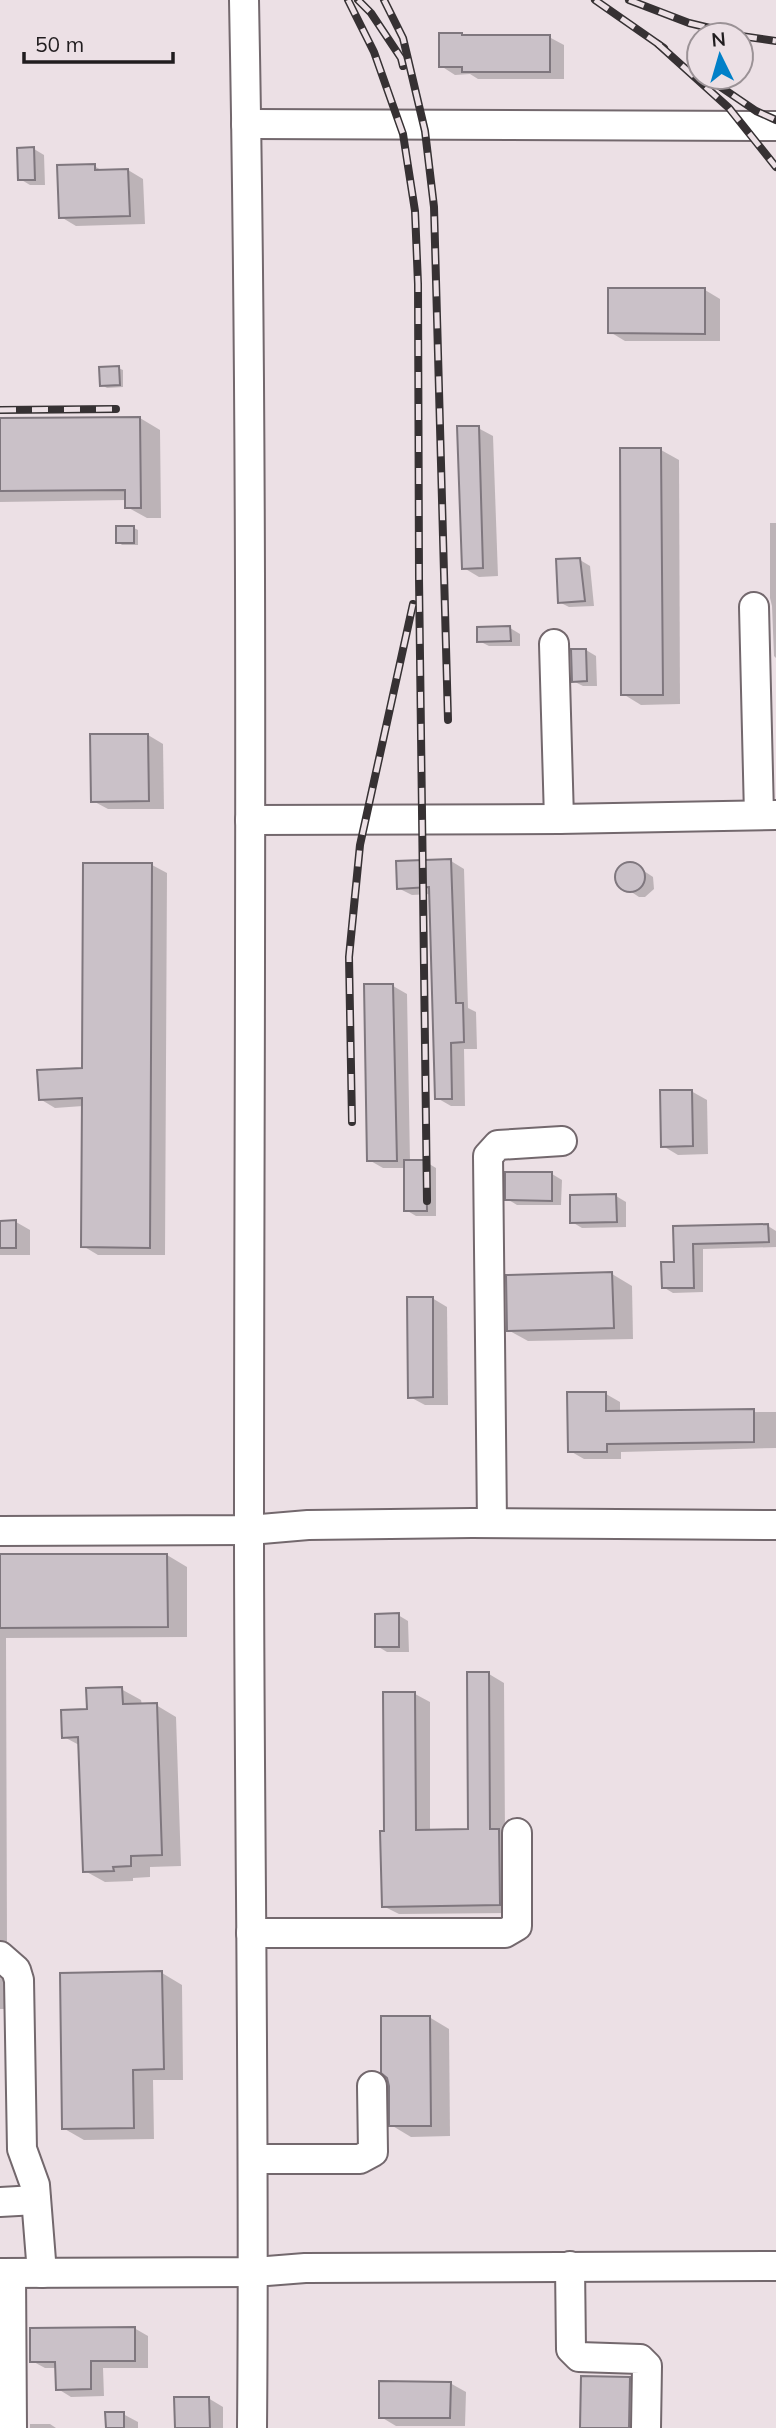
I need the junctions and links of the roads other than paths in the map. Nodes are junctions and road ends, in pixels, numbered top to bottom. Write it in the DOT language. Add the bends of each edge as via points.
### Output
graph roads {
  1 [pos="244,0"];
  2 [pos="246,124"];
  3 [pos="776,126"];
  4 [pos="754,607"];
  5 [pos="554,644"];
  6 [pos="767,815"];
  7 [pos="559,819"];
  8 [pos="250,820"];
  9 [pos="562,1141"];
  10 [pos="492,1523"];
  11 [pos="776,1525"];
  12 [pos="249,1530"];
  13 [pos="0,1531"];
  14 [pos="517,1833"];
  15 [pos="251,1933"];
  16 [pos="0,1956"];
  17 [pos="372,2086"];
  18 [pos="253,2159"];
  19 [pos="36,2200"];
  20 [pos="0,2202"];
  21 [pos="570,2266"];
  22 [pos="776,2266"];
  23 [pos="254,2272"];
  24 [pos="6,2273"];
  25 [pos="42,2273"];
  26 [pos="8,2423"];
  27 [pos="252,2428"];
  28 [pos="646,2428"];
  1 -- 2 [label="lane"];
  2 -- 3 [label="lane"];
  2 -- 8 [label="lane"];
  4 -- 6 [label="lane"];
  5 -- 7 [label="lane"];
  6 -- 7 [label="lane"];
  7 -- 8 [label="lane"];
  8 -- 12 [label="lane"];
  9 -- 10 [label="lane" via="498,1145 488,1156"];
  10 -- 11 [label="lane"];
  10 -- 12 [label="lane"];
  12 -- 13 [label="lane"];
  12 -- 15 [label="lane"];
  14 -- 15 [label="lane" via="517,1926 505,1933"];
  15 -- 18 [label="lane"];
  16 -- 19 [label="lane" via="16,1970 19,1980 22,2149"];
  17 -- 18 [label="lane" via="373,2152 360,2159"];
  18 -- 23 [label="lane"];
  19 -- 20 [label="lane"];
  19 -- 25 [label="lane"];
  21 -- 22 [label="lane"];
  21 -- 23 [label="lane"];
  21 -- 28 [label="lane" via="571,2349 579,2357 640,2359 647,2366"];
  23 -- 25 [label="lane"];
  23 -- 27 [label="lane"];
  24 -- 25 [label="lane"];
  24 -- 26 [label="lane"];
}
